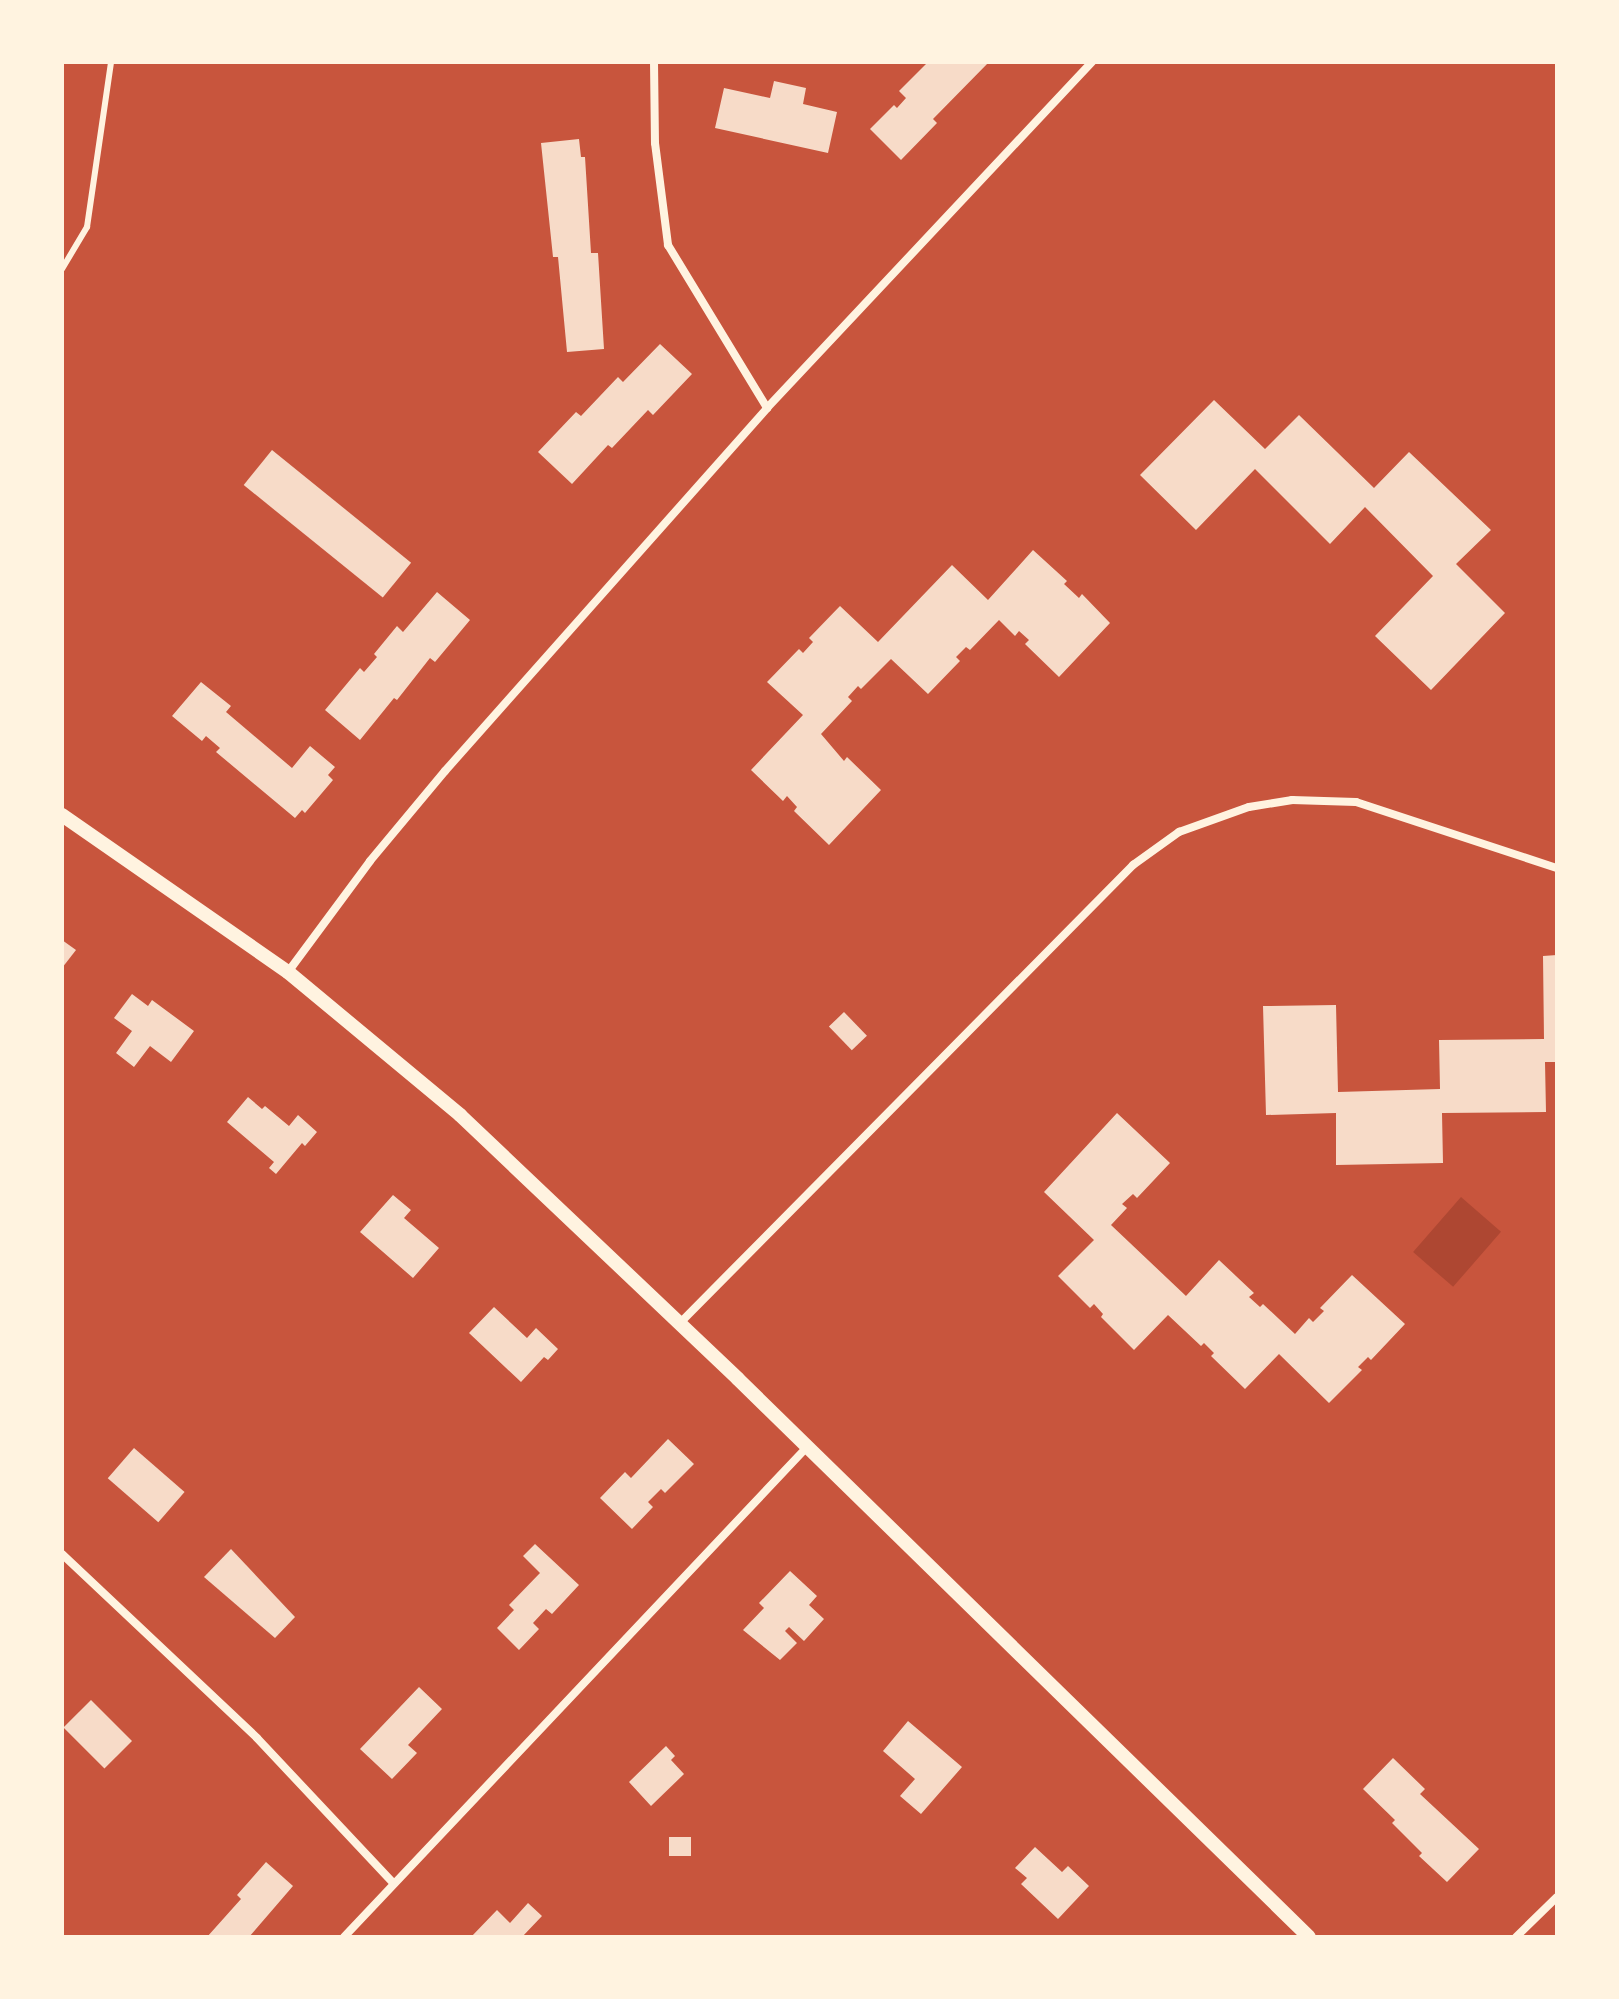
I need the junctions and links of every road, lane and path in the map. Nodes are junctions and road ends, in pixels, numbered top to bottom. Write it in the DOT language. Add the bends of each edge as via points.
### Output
graph roads {
  1 [pos="111,62"];
  2 [pos="654,62"];
  3 [pos="1092,62"];
  4 [pos="62,269"];
  5 [pos="767,408"];
  6 [pos="62,815"];
  7 [pos="1557,868"];
  8 [pos="288,972"];
  9 [pos="679,1324"];
  10 [pos="807,1447"];
  11 [pos="62,1554"];
  12 [pos="393,1883"];
  13 [pos="1557,1897"];
  14 [pos="344,1937"];
  15 [pos="1309,1937"];
  16 [pos="1516,1937"];
  1 -- 4 [label="lane" via="87,227"];
  2 -- 5 [label="street" via="655,143 668,245"];
  3 -- 5 [label="street"];
  5 -- 8 [label="street" via="437,780"];
  6 -- 8 [label="street"];
  7 -- 9 [label="street" via="1356,802 1271,803 1229,812 1179,832 1133,865"];
  8 -- 9 [label="street" via="460,1115"];
  9 -- 10 [label="street"];
  10 -- 12 [label="street"];
  10 -- 15 [label="street"];
  11 -- 12 [label="street" via="257,1738"];
  12 -- 14 [label="street"];
  13 -- 16 [label="street"];
}
